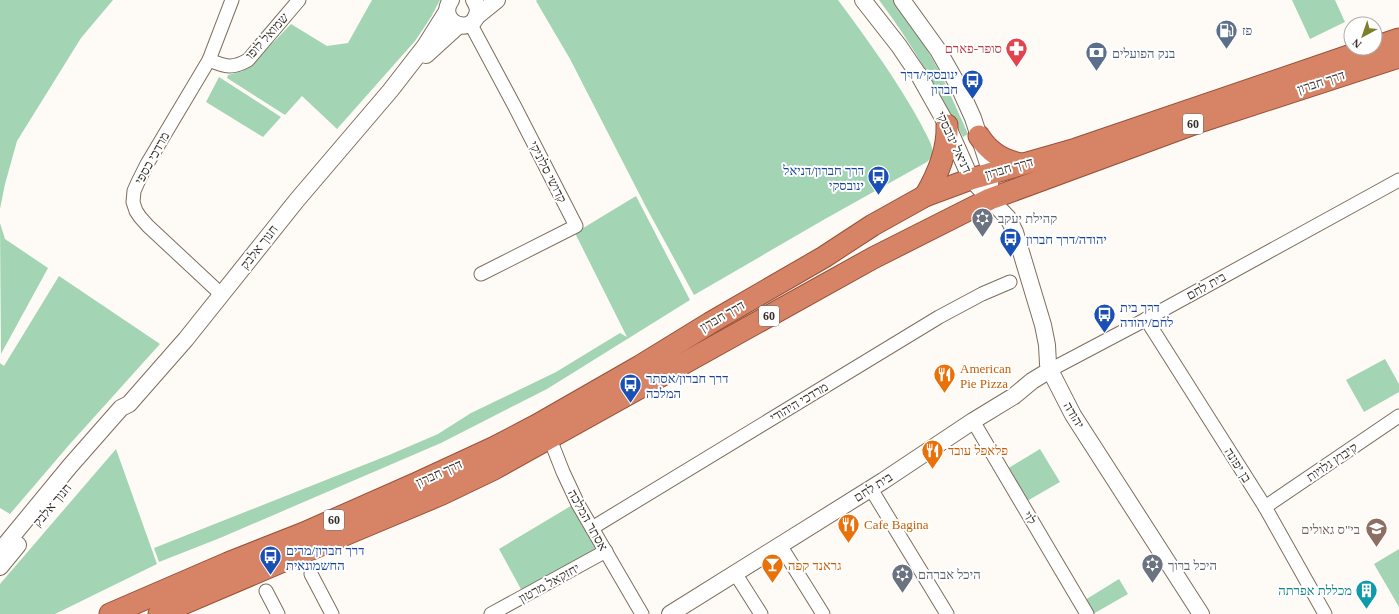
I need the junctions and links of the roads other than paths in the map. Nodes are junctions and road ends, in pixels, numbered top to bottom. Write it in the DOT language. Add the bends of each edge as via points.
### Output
graph roads {
  1 [pos="232,0"];
  2 [pos="299,0"];
  3 [pos="474,0"];
  4 [pos="497,0"];
  5 [pos="863,0"];
  6 [pos="902,0"];
  7 [pos="449,6"];
  8 [pos="468,22"];
  9 [pos="1399,39"];
  10 [pos="1383,44"];
  11 [pos="1349,56"];
  12 [pos="1399,57"];
  13 [pos="209,60"];
  14 [pos="390,91"];
  15 [pos="948,125"];
  16 [pos="979,136"];
  17 [pos="1022,164"];
  18 [pos="991,173"];
  19 [pos="971,179"];
  20 [pos="1399,180"];
  21 [pos="925,196"];
  22 [pos="990,199"];
  23 [pos="481,274"];
  24 [pos="1010,282"];
  25 [pos="222,295"];
  26 [pos="1146,319"];
  27 [pos="1050,370"];
  28 [pos="1059,389"];
  29 [pos="1014,396"];
  30 [pos="129,404"];
  31 [pos="1399,416"];
  32 [pos="972,421"];
  33 [pos="544,432"];
  34 [pos="871,489"];
  35 [pos="1265,507"];
  36 [pos="592,528"];
  37 [pos="780,545"];
  38 [pos="0,551"];
  39 [pos="606,551"];
  40 [pos="0,566"];
  41 [pos="735,573"];
  42 [pos="311,574"];
  43 [pos="266,591"];
  44 [pos="123,611"];
  45 [pos="159,614"];
  46 [pos="278,614"];
  47 [pos="332,614"];
  48 [pos="491,614"];
  49 [pos="642,614"];
  50 [pos="670,614"];
  51 [pos="761,614"];
  52 [pos="823,614"];
  53 [pos="947,614"];
  54 [pos="1087,614"];
  55 [pos="1201,614"];
  56 [pos="1325,614"];
  1 -- 13 [label="street, מרדכי כספי"];
  2 -- 13 [label="street, שמואל לופו" via="248,60 239,65 226,67"];
  3 -- 8 [label="street" via="478,7"];
  4 -- 8 [label="street, חנוך אלבק"];
  5 -- 15 [label="street, דניאל ינובסקי" via="895,40"];
  6 -- 16 [label="street, דניאל ינובסקי" via="938,50 959,86"];
  7 -- 8 [label="street" via="450,19 455,23"];
  7 -- 14 [label="street, חנוך אלבק" via="425,46"];
  8 -- 14 [label="street, חנוך אלבק" via="418,62"];
  8 -- 23 [label="street, קדושי סלוניקי" via="576,226"];
  9 -- 10 [label="highway"];
  11 -- 17 [label="highway, דרך חברון / 60" via="1076,149"];
  12 -- 22 [label="highway, דרך חברון / 60" via="1188,125"];
  13 -- 25 [label="street, מרדכי כספי" via="146,164 134,191 133,202 136,211 148,226"];
  14 -- 25 [label="street, חנוך אלבק" via="297,200"];
  15 -- 19 [label="street, דניאל ינובסקי"];
  15 -- 21 [label="highway" via="943,158"];
  16 -- 17 [label="highway" via="998,156"];
  16 -- 18 [label="street, דניאל ינובסקי"];
  17 -- 18 [label="highway, דרך חברון / 60"];
  18 -- 19 [label="highway, דרך חברון / 60"];
  18 -- 22 [label="street, דניאל ינובסקי"];
  19 -- 21 [label="highway, דרך חברון / 60"];
  19 -- 22 [label="street, דניאל ינובסקי"];
  20 -- 26 [label="street, בית לחם"];
  21 -- 33 [label="highway, דרך חברון / 60" via="640,366"];
  22 -- 27 [label="street, יהודה" via="1008,218 1015,232 1043,325"];
  22 -- 33 [label="highway, דרך חברון / 60"];
  24 -- 36 [label="street, מרדכי היהודי" via="939,317"];
  25 -- 30 [label="street, חנוך אלבק"];
  26 -- 27 [label="street, בית לחם"];
  26 -- 35 [label="street, בן יפונה"];
  27 -- 28 [label="street, יהודה"];
  27 -- 29 [label="street, בית לחם"];
  28 -- 29 [label="street, בית לחם" via="1045,386"];
  28 -- 55 [label="street, יהודה"];
  29 -- 32 [label="street, בית לחם"];
  30 -- 38 [label="street, חנוך אלבק" via="121,408 70,466"];
  30 -- 40 [label="street, חנוך אלבק" via="126,418"];
  31 -- 35 [label="street, קיבוץ גלויות"];
  32 -- 34 [label="street, בית לחם"];
  32 -- 54 [label="street, לוי"];
  33 -- 36 [label="street, אסתר המלכה"];
  33 -- 44 [label="highway, דרך חברון / 60" via="459,464"];
  33 -- 45 [label="highway, דרך חברון / 60" via="492,470 442,494"];
  34 -- 37 [label="street, בית לחם"];
  34 -- 53 [label="street"];
  35 -- 56 [label="street, בן יפונה"];
  36 -- 39 [label="street, אסתר המלכה"];
  37 -- 41 [label="street, בית לחם"];
  37 -- 52 [label="street"];
  39 -- 48 [label="street, יחזקאל מרטון"];
  39 -- 49 [label="street, אסתר המלכה"];
  41 -- 50 [label="street, בית לחם"];
  41 -- 51 [label="street"];
  42 -- 47 [label="street"];
  43 -- 46 [label="street"];
}
